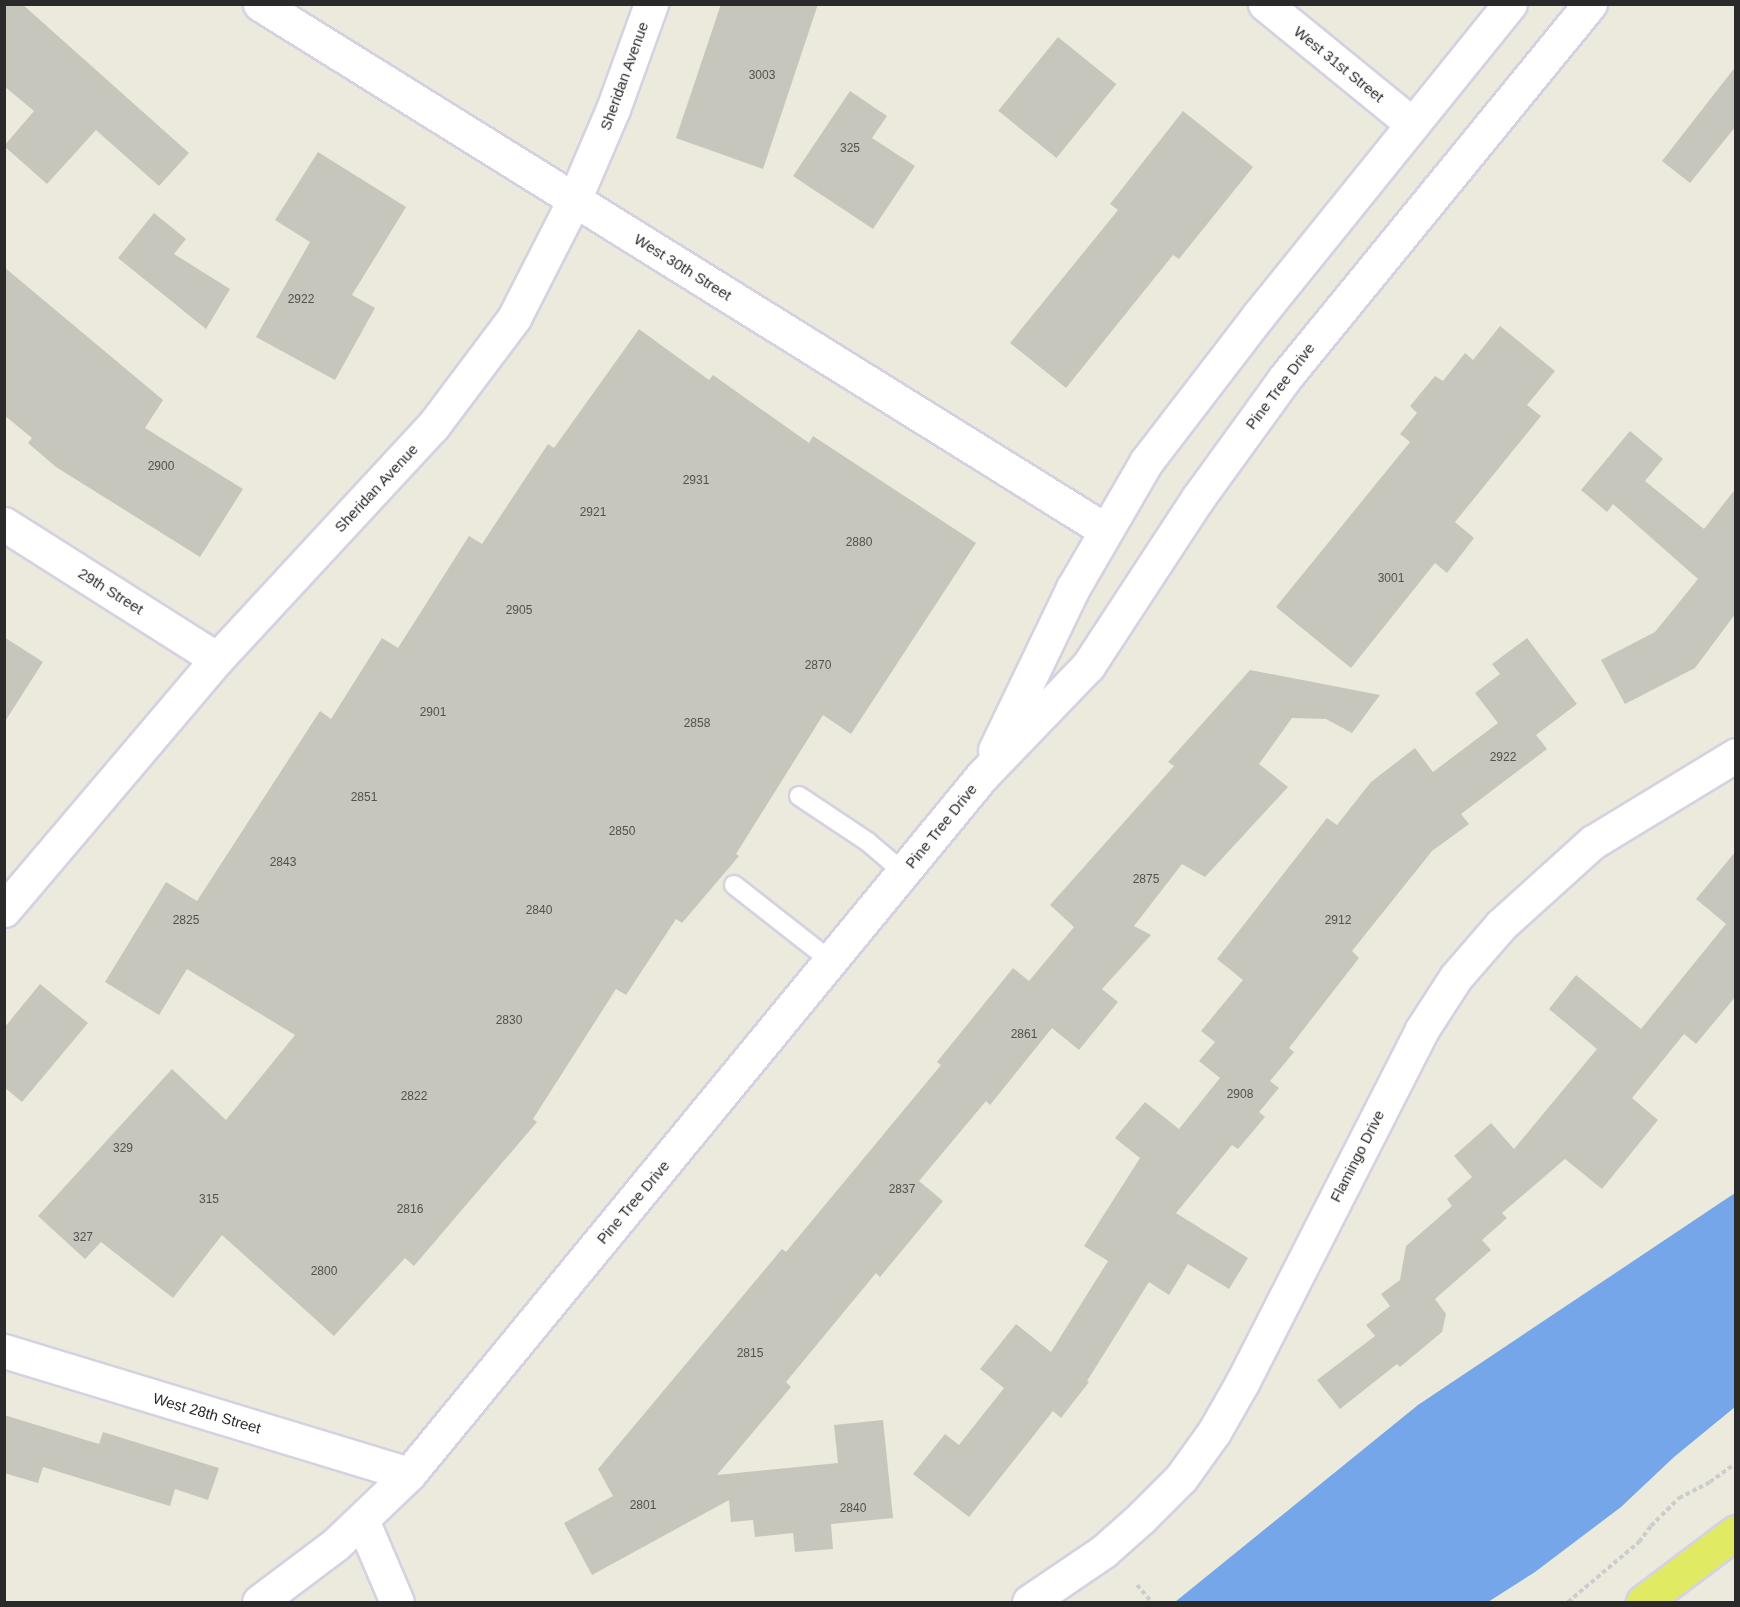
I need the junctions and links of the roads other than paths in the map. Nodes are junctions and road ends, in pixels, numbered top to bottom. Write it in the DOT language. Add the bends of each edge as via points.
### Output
graph roads {
  1 [pos="260,4"];
  2 [pos="651,4"];
  3 [pos="1265,4"];
  4 [pos="1510,4"];
  5 [pos="1590,4"];
  6 [pos="1412,124"];
  7 [pos="574,201"];
  8 [pos="4,524"];
  9 [pos="1105,530"];
  10 [pos="217,659"];
  11 [pos="1736,755"];
  12 [pos="982,776"];
  13 [pos="799,796"];
  14 [pos="903,872"];
  15 [pos="734,885"];
  16 [pos="4,910"];
  17 [pos="831,961"];
  18 [pos="4,1352"];
  19 [pos="409,1474"];
  20 [pos="362,1520"];
  21 [pos="1736,1532"];
  22 [pos="259,1602"];
  23 [pos="397,1602"];
  24 [pos="1029,1602"];
  25 [pos="1643,1602"];
  1 -- 7 [label="street, West 30th Street"];
  2 -- 7 [label="street, Sheridan Avenue"];
  3 -- 6 [label="street, West 31st Street"];
  4 -- 6 [label="street, Pine Tree Drive"];
  5 -- 12 [label="street, Pine Tree Drive" via="1284,379 1198,498 1088,666"];
  6 -- 9 [label="street, Pine Tree Drive" via="1181,414"];
  7 -- 9 [label="street, West 30th Street"];
  7 -- 10 [label="street, Sheridan Avenue" via="514,318 433,426"];
  8 -- 10 [label="street, 29th Street"];
  9 -- 12 [label="street, Pine Tree Drive"];
  10 -- 16 [label="street, Sheridan Avenue"];
  11 -- 24 [label="street, Flamingo Drive" via="1593,842 1501,925 1456,977 1420,1031 1214,1432 1181,1478 1141,1518 1104,1551"];
  12 -- 14 [label="street, Pine Tree Drive"];
  13 -- 14 [label="lane" via="868,842"];
  14 -- 17 [label="street, Pine Tree Drive"];
  15 -- 17 [label="lane"];
  17 -- 19 [label="street, Pine Tree Drive"];
  18 -- 19 [label="street, West 28th Street"];
  19 -- 20 [label="street, Pine Tree Drive"];
  20 -- 22 [label="street, Pine Tree Drive" via="307,1568"];
  20 -- 23 [label="street"];
  21 -- 25 [label="main road"];
}
